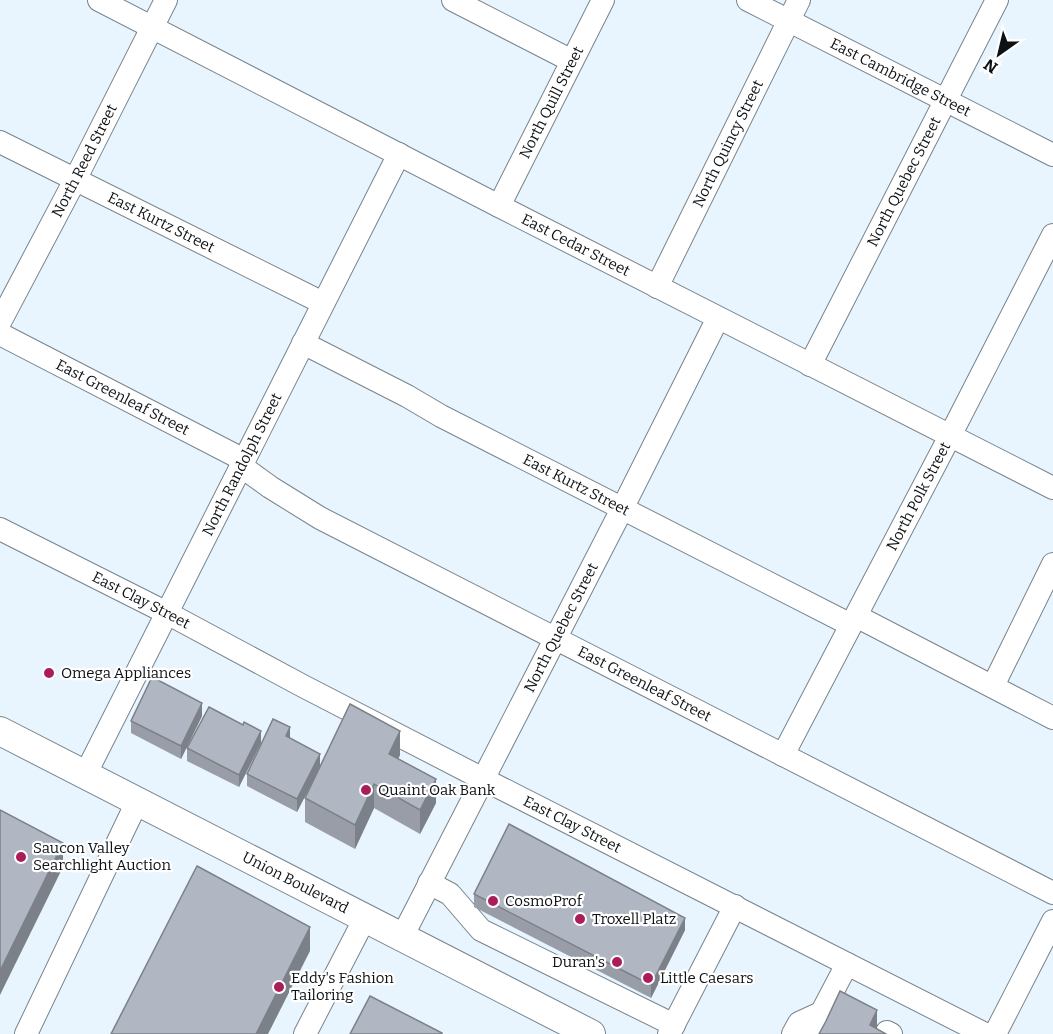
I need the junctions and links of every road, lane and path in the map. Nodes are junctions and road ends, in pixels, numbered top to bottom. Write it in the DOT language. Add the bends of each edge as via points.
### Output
graph roads {
  1 [pos="99,0"];
  2 [pos="166,0"];
  3 [pos="453,0"];
  4 [pos="603,0"];
  5 [pos="748,0"];
  6 [pos="799,0"];
  7 [pos="997,0"];
  8 [pos="789,21"];
  9 [pos="152,27"];
  10 [pos="572,61"];
  11 [pos="945,100"];
  12 [pos="0,142"];
  13 [pos="399,154"];
  14 [pos="1053,154"];
  15 [pos="75,180"];
  16 [pos="499,206"];
  17 [pos="1053,235"];
  18 [pos="657,287"];
  19 [pos="323,303"];
  20 [pos="718,318"];
  21 [pos="0,322"];
  22 [pos="0,334"];
  23 [pos="303,343"];
  24 [pos="810,365"];
  25 [pos="950,436"];
  26 [pos="242,463"];
  27 [pos="1053,488"];
  28 [pos="622,509"];
  29 [pos="0,529"];
  30 [pos="1053,564"];
  31 [pos="166,613"];
  32 [pos="853,620"];
  33 [pos="554,638"];
  34 [pos="993,686"];
  35 [pos="1053,718"];
  36 [pos="0,731"];
  37 [pos="783,755"];
  38 [pos="85,775"];
  39 [pos="483,778"];
  40 [pos="136,802"];
  41 [pos="429,883"];
  42 [pos="1053,893"];
  43 [pos="735,906"];
  44 [pos="365,918"];
  45 [pos="1053,921"];
  46 [pos="402,937"];
  47 [pos="847,964"];
  48 [pos="813,1028"];
  49 [pos="573,1030"];
  50 [pos="672,1030"];
  51 [pos="26,1034"];
  52 [pos="305,1034"];
  53 [pos="985,1034"];
  54 [pos="995,1034"];
  1 -- 9 [label="street, East Cedar Street"];
  2 -- 9 [label="street, North Reed Street"];
  3 -- 10 [label="street"];
  4 -- 10 [label="street, North Quill Street"];
  5 -- 8 [label="street, East Cambridge Street"];
  6 -- 8 [label="street, North Quincy Street"];
  7 -- 11 [label="street, North Quebec Street"];
  8 -- 11 [label="street, East Cambridge Street"];
  8 -- 18 [label="street, North Quincy Street"];
  9 -- 13 [label="street, East Cedar Street"];
  9 -- 15 [label="street, North Reed Street"];
  10 -- 16 [label="street, North Quill Street"];
  11 -- 14 [label="street, East Cambridge Street"];
  11 -- 24 [label="street, North Quebec Street"];
  12 -- 15 [label="street, East Kurtz Street"];
  13 -- 16 [label="street, East Cedar Street"];
  13 -- 19 [label="street, North Randolph Street"];
  15 -- 19 [label="street, East Kurtz Street"];
  15 -- 21 [label="street, North Reed Street"];
  16 -- 18 [label="street, East Cedar Street"];
  17 -- 25 [label="street, North Polk Street"];
  18 -- 20 [label="street, East Cedar Street"];
  19 -- 23 [label="street, North Randolph Street"];
  20 -- 24 [label="street, East Cedar Street"];
  20 -- 28 [label="street, North Quebec Street"];
  22 -- 26 [label="street, East Greenleaf Street"];
  23 -- 26 [label="street, North Randolph Street"];
  23 -- 28 [label="street, East Kurtz Street"];
  24 -- 25 [label="street, East Cedar Street"];
  25 -- 27 [label="street, East Cedar Street"];
  25 -- 32 [label="street, North Polk Street"];
  26 -- 31 [label="street, North Randolph Street"];
  26 -- 33 [label="street, East Greenleaf Street" via="270,487 320,518"];
  28 -- 32 [label="street, East Kurtz Street"];
  28 -- 33 [label="street, North Quebec Street"];
  29 -- 31 [label="street, East Clay Street"];
  30 -- 34 [label="street"];
  31 -- 38 [label="street, North Randolph Street"];
  31 -- 39 [label="street, East Clay Street"];
  32 -- 34 [label="street, East Kurtz Street"];
  32 -- 37 [label="street, North Polk Street"];
  33 -- 37 [label="street, East Greenleaf Street"];
  33 -- 39 [label="street, North Quebec Street"];
  34 -- 35 [label="street, East Kurtz Street"];
  36 -- 38 [label="main road, Union Boulevard"];
  37 -- 42 [label="street, East Greenleaf Street"];
  38 -- 40 [label="main road, Union Boulevard"];
  39 -- 41 [label="street, North Quebec Street"];
  39 -- 43 [label="street, East Clay Street"];
  40 -- 44 [label="main road, Union Boulevard"];
  40 -- 51 [label="street"];
  41 -- 46 [label="street, North Quebec Street"];
  41 -- 50 [label="street" via="450,894 481,930"];
  43 -- 47 [label="street, East Clay Street"];
  43 -- 50 [label="street"];
  44 -- 46 [label="main road, Union Boulevard"];
  44 -- 52 [label="street"];
  45 -- 54 [label="street"];
  46 -- 49 [label="main road, Union Boulevard"];
  47 -- 48 [label="street"];
  47 -- 53 [label="street, East Clay Street"];
}
